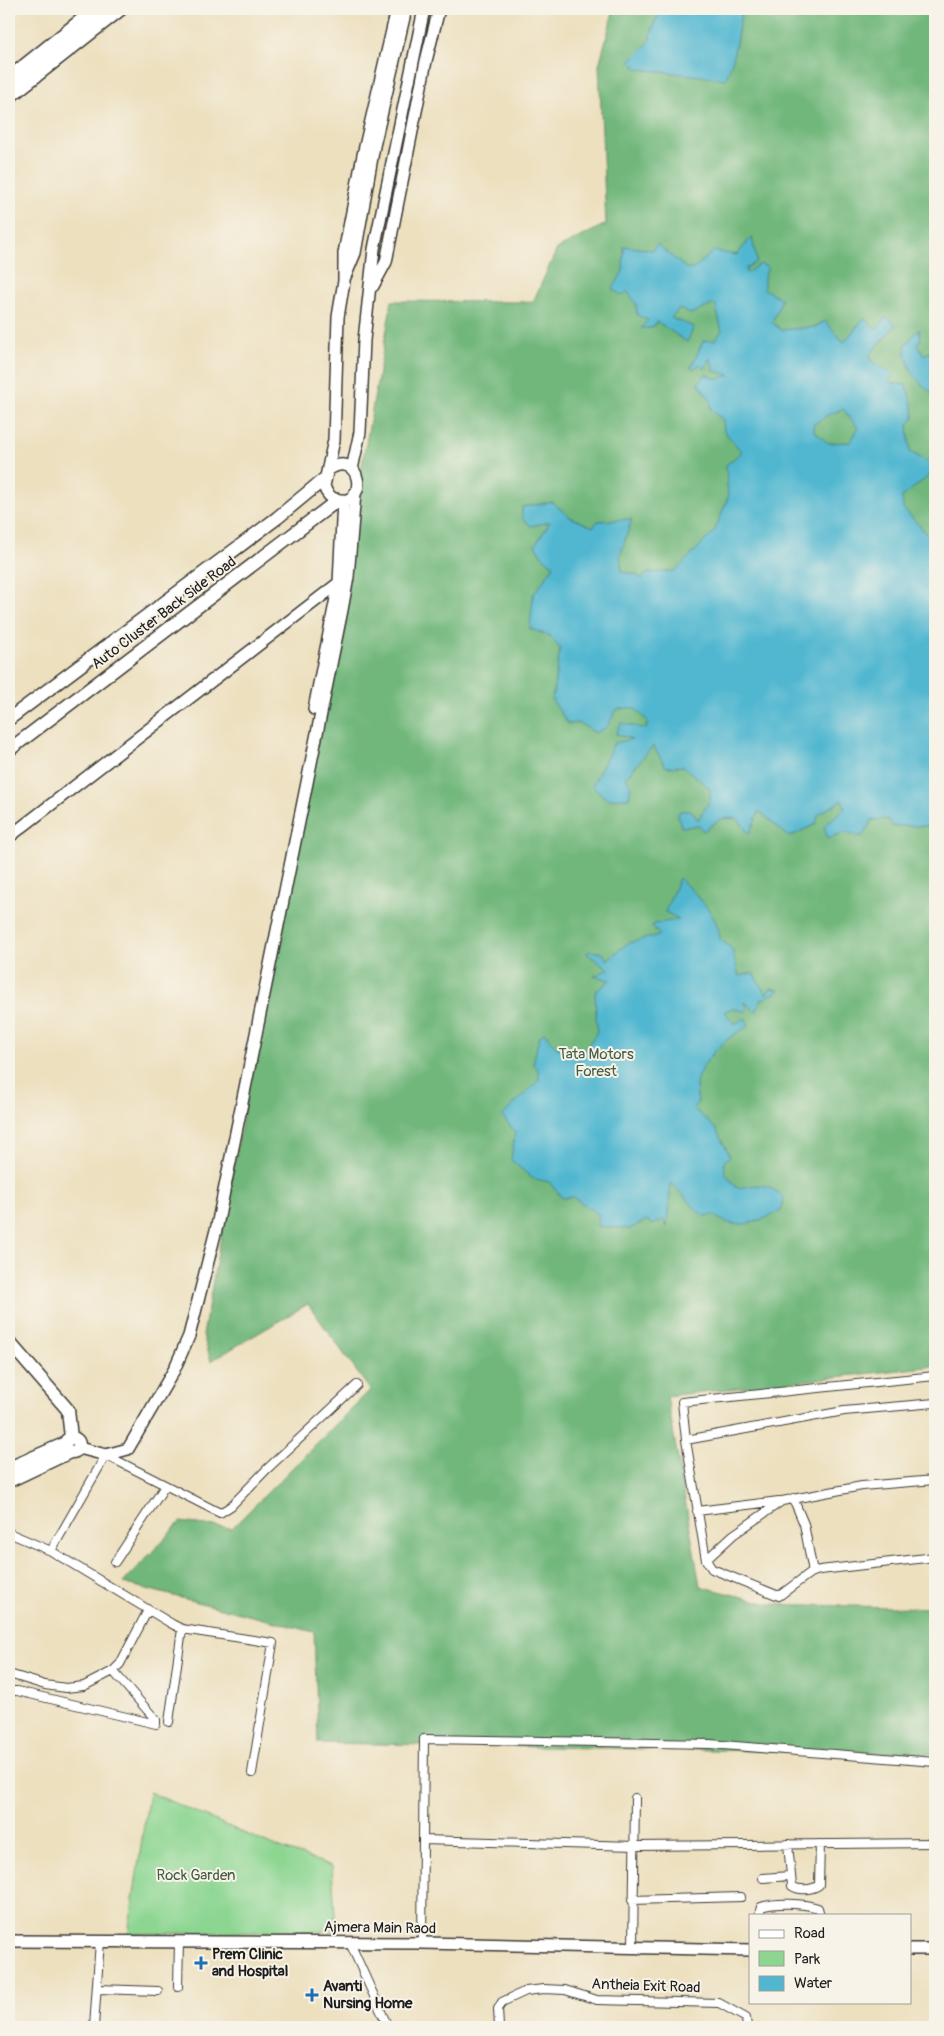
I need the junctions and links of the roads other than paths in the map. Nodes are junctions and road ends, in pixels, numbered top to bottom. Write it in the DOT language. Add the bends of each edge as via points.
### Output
graph roads {
  1 [pos="94,9"];
  2 [pos="106,9"];
  3 [pos="122,9"];
  4 [pos="397,9"];
  5 [pos="406,9"];
  6 [pos="424,9"];
  7 [pos="439,9"];
  8 [pos="9,77"];
  9 [pos="9,87"];
  10 [pos="9,98"];
  11 [pos="344,281"];
  12 [pos="369,291"];
  13 [pos="352,469"];
  14 [pos="326,475"];
  15 [pos="355,493"];
  16 [pos="340,500"];
  17 [pos="343,580"];
  18 [pos="9,719"];
  19 [pos="9,750"];
  20 [pos="9,837"];
  21 [pos="9,1342"];
  22 [pos="935,1376"];
  23 [pos="357,1385"];
  24 [pos="935,1403"];
  25 [pos="686,1440"];
  26 [pos="71,1445"];
  27 [pos="106,1454"];
  28 [pos="9,1468"];
  29 [pos="935,1480"];
  30 [pos="9,1481"];
  31 [pos="165,1486"];
  32 [pos="793,1498"];
  33 [pos="782,1501"];
  34 [pos="697,1511"];
  35 [pos="9,1533"];
  36 [pos="51,1551"];
  37 [pos="935,1557"];
  38 [pos="706,1560"];
  39 [pos="115,1562"];
  40 [pos="814,1572"];
  41 [pos="148,1610"];
  42 [pos="182,1629"];
  43 [pos="113,1671"];
  44 [pos="9,1674"];
  45 [pos="9,1696"];
  46 [pos="169,1722"];
  47 [pos="935,1762"];
  48 [pos="252,1774"];
  49 [pos="635,1798"];
  50 [pos="423,1840"];
  51 [pos="935,1843"];
  52 [pos="788,1844"];
  53 [pos="820,1844"];
  54 [pos="635,1846"];
  55 [pos="790,1876"];
  56 [pos="763,1878"];
  57 [pos="740,1897"];
  58 [pos="632,1900"];
  59 [pos="788,1905"];
  60 [pos="759,1914"];
  61 [pos="789,1914"];
  62 [pos="820,1914"];
  63 [pos="9,1941"];
  64 [pos="100,1941"];
  65 [pos="178,1942"];
  66 [pos="350,1943"];
  67 [pos="422,1943"];
  68 [pos="633,1947"];
  69 [pos="935,1948"];
  70 [pos="912,1949"];
  71 [pos="749,1950"];
  72 [pos="178,1987"];
  73 [pos="98,1990"];
  74 [pos="158,1991"];
  75 [pos="94,2027"];
  76 [pos="388,2027"];
  77 [pos="498,2027"];
  78 [pos="747,2027"];
  1 -- 8 [label="main road"];
  2 -- 9 [label="main road"];
  3 -- 10 [label="main road"];
  4 -- 11 [label="main road" via="363,155 344,253"];
  5 -- 11 [label="main road" via="374,146 355,253"];
  6 -- 12 [label="main road" via="374,249"];
  7 -- 12 [label="main road" via="386,262"];
  11 -- 14 [label="main road" via="338,317 334,440"];
  12 -- 13 [label="main road" via="360,432"];
  13 -- 14 [label="main road" via="338,465"];
  13 -- 15 [label="main road" via="359,481"];
  14 -- 16 [label="main road" via="326,491"];
  14 -- 18 [label="main road, Auto Cluster Back Side Road" via="277,518"];
  15 -- 16 [label="main road, Auto Cluster Back Side Road"];
  15 -- 17 [label="main road"];
  16 -- 17 [label="main road"];
  16 -- 19 [label="main road, Auto Cluster Back Side Road"];
  17 -- 20 [label="main road"];
  17 -- 27 [label="main road" via="189,1336 174,1370 128,1449"];
  21 -- 26 [label="main road" via="68,1410"];
  22 -- 25 [label="street" via="682,1402"];
  23 -- 31 [label="street" via="225,1511 214,1512"];
  24 -- 25 [label="street" via="844,1412"];
  25 -- 34 [label="street"];
  26 -- 27 [label="main road"];
  26 -- 28 [label="main road"];
  26 -- 30 [label="main road"];
  27 -- 31 [label="street"];
  27 -- 36 [label="street"];
  29 -- 32 [label="street" via="862,1486"];
  31 -- 39 [label="street"];
  32 -- 33 [label="street"];
  32 -- 40 [label="street" via="804,1524"];
  33 -- 34 [label="street"];
  33 -- 38 [label="street" via="733,1535"];
  34 -- 38 [label="street"];
  35 -- 36 [label="street"];
  36 -- 41 [label="street"];
  37 -- 40 [label="street"];
  38 -- 40 [label="street" via="712,1569 779,1596"];
  41 -- 42 [label="street"];
  41 -- 43 [label="street" via="120,1664"];
  42 -- 46 [label="street"];
  42 -- 48 [label="street" via="273,1643"];
  43 -- 44 [label="street" via="84,1686 72,1688 45,1685"];
  43 -- 45 [label="street" via="156,1724 17,1691 12,1691"];
  47 -- 50 [label="street" via="710,1744 424,1739"];
  49 -- 54 [label="street"];
  50 -- 54 [label="street"];
  50 -- 67 [label="street"];
  51 -- 53 [label="street"];
  52 -- 53 [label="street"];
  52 -- 54 [label="street"];
  52 -- 55 [label="street"];
  53 -- 55 [label="street" via="819,1885 794,1888"];
  54 -- 58 [label="street"];
  55 -- 56 [label="street"];
  57 -- 58 [label="street"];
  58 -- 68 [label="street"];
  59 -- 60 [label="street" via="760,1907"];
  59 -- 61 [label="street"];
  59 -- 62 [label="street" via="810,1905 818,1908"];
  63 -- 64 [label="main road, Ajmera Main Raod"];
  64 -- 65 [label="main road, Ajmera Main Raod"];
  64 -- 73 [label="street"];
  65 -- 66 [label="main road, Ajmera Main Raod"];
  65 -- 72 [label="street"];
  66 -- 67 [label="main road, Ajmera Main Raod"];
  66 -- 76 [label="street"];
  67 -- 68 [label="main road, Ajmera Main Raod"];
  68 -- 71 [label="main road, Ajmera Main Raod"];
  69 -- 70 [label="main road"];
  73 -- 74 [label="street"];
  73 -- 75 [label="street"];
  77 -- 78 [label="street, Antheia Exit Road" via="498,2009 502,2002 526,1991 544,1989 564,1990 597,2000 718,2002 746,2018"];
}
